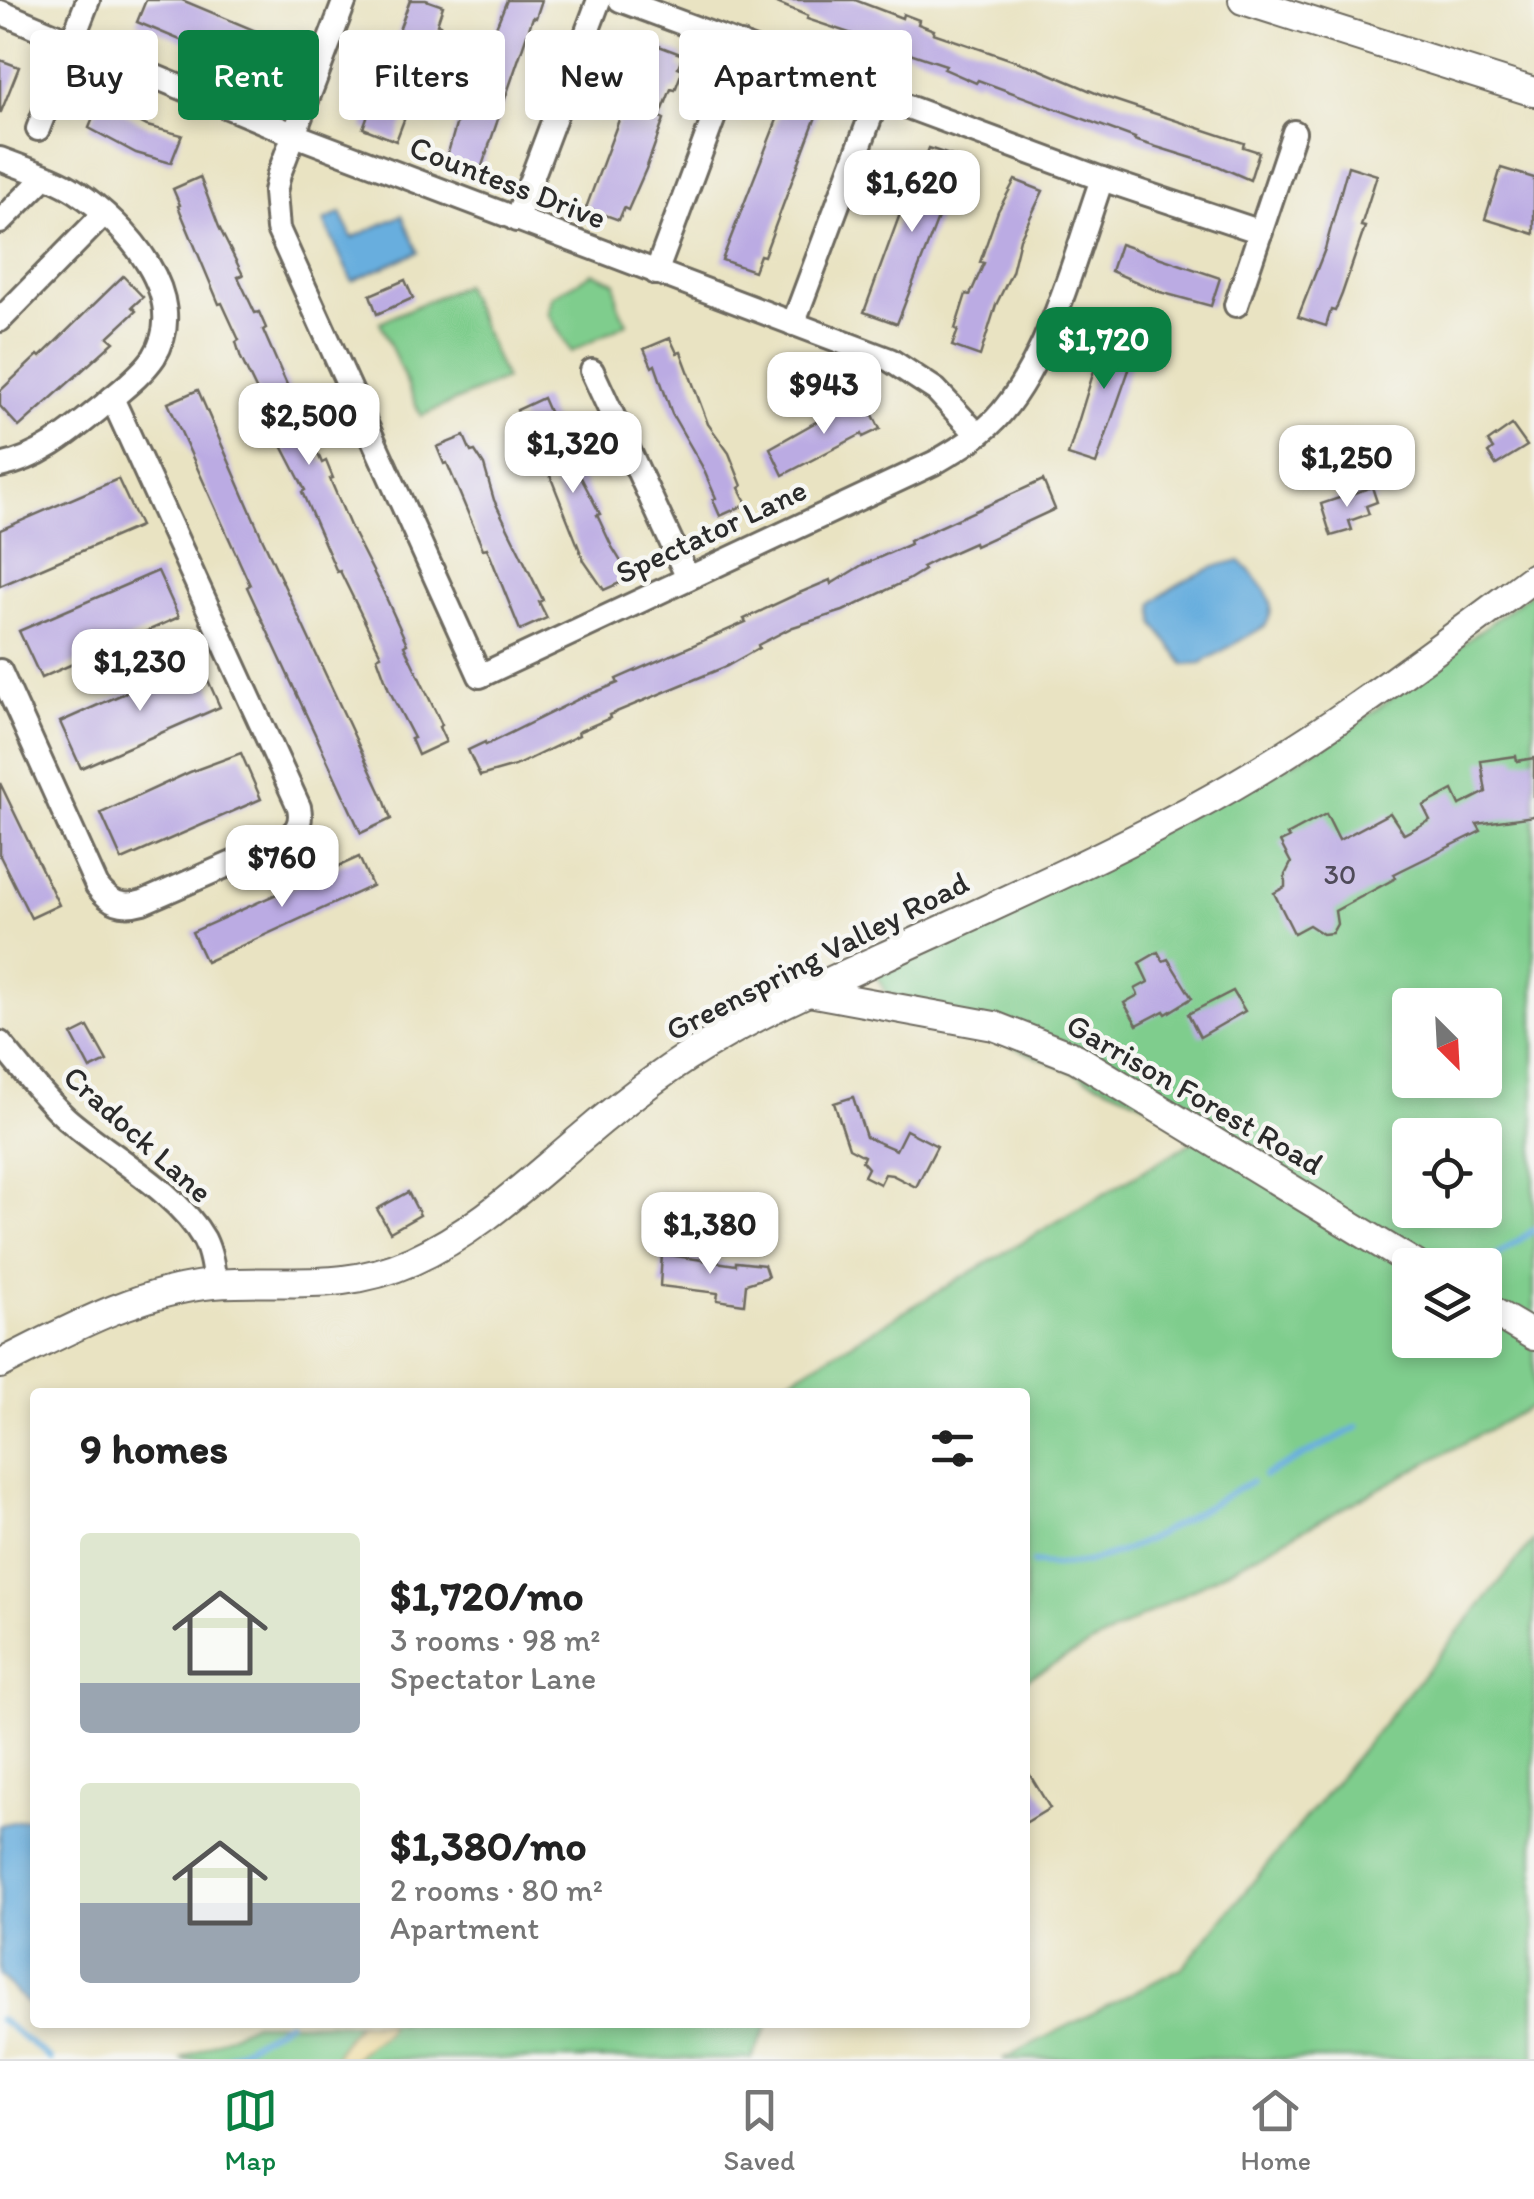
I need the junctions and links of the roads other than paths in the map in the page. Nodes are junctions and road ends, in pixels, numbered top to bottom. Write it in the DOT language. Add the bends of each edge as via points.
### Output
graph roads {
  1 [pos="88,0"];
  2 [pos="344,0"];
  3 [pos="599,0"];
  4 [pos="620,0"];
  5 [pos="1244,0"];
  6 [pos="0,12"];
  7 [pos="45,30"];
  8 [pos="76,30"];
  9 [pos="702,30"];
  10 [pos="158,77"];
  11 [pos="1534,92"];
  12 [pos="912,107"];
  13 [pos="41,120"];
  14 [pos="713,120"];
  15 [pos="869,120"];
  16 [pos="38,129"];
  17 [pos="1294,132"];
  18 [pos="294,135"];
  19 [pos="0,159"];
  20 [pos="45,177"];
  21 [pos="1102,180"];
  22 [pos="104,214"];
  23 [pos="516,220"];
  24 [pos="0,222"];
  25 [pos="1260,232"];
  26 [pos="656,273"];
  27 [pos="1236,305"];
  28 [pos="0,320"];
  29 [pos="793,324"];
  30 [pos="592,371"];
  31 [pos="112,398"];
  32 [pos="977,434"];
  33 [pos="0,466"];
  34 [pos="1534,577"];
  35 [pos="688,578"];
  36 [pos="0,671"];
  37 [pos="809,992"];
  38 [pos="0,1042"];
  39 [pos="1392,1250"];
  40 [pos="215,1284"];
  41 [pos="1502,1317"];
  42 [pos="1534,1336"];
  43 [pos="0,1364"];
  1 -- 8 [label="street"];
  2 -- 18 [label="street"];
  3 -- 23 [label="street"];
  4 -- 9 [label="street"];
  5 -- 11 [label="main road"];
  6 -- 7 [label="street, Countess Drive"];
  10 -- 18 [label="street, Countess Drive"];
  12 -- 21 [label="street"];
  13 -- 16 [label="street"];
  14 -- 26 [label="street"];
  15 -- 29 [label="street"];
  17 -- 25 [label="street"];
  18 -- 23 [label="street, Countess Drive"];
  18 -- 35 [label="street, Spectator Lane" via="275,192 278,229 480,676"];
  19 -- 20 [label="street"];
  20 -- 22 [label="street"];
  20 -- 24 [label="street"];
  21 -- 25 [label="street"];
  21 -- 32 [label="street, Spectator Lane" via="1044,342 1000,415"];
  22 -- 28 [label="street"];
  22 -- 31 [label="street" via="138,250 164,306 154,357"];
  23 -- 26 [label="street, Countess Drive"];
  25 -- 27 [label="street"];
  26 -- 29 [label="street, Countess Drive"];
  29 -- 32 [label="street, Countess Drive" via="909,370"];
  30 -- 35 [label="street"];
  31 -- 33 [label="street" via="41,452"];
  31 -- 36 [label="street" via="294,794 301,818 296,831 143,902 107,899"];
  32 -- 35 [label="street, Spectator Lane" via="934,463"];
  34 -- 37 [label="main road, Greenspring Valley Road" via="1355,711 1246,779"];
  37 -- 39 [label="main road, Garrison Forest Road" via="994,1026 1076,1058"];
  37 -- 40 [label="main road, Greenspring Valley Road" via="672,1066 494,1211 416,1259 340,1282"];
  38 -- 40 [label="street, Cradock Lane" via="66,1118 191,1221 205,1241"];
  40 -- 43 [label="main road, Greenspring Valley Road" via="116,1310"];
  41 -- 42 [label="main road"];
}
